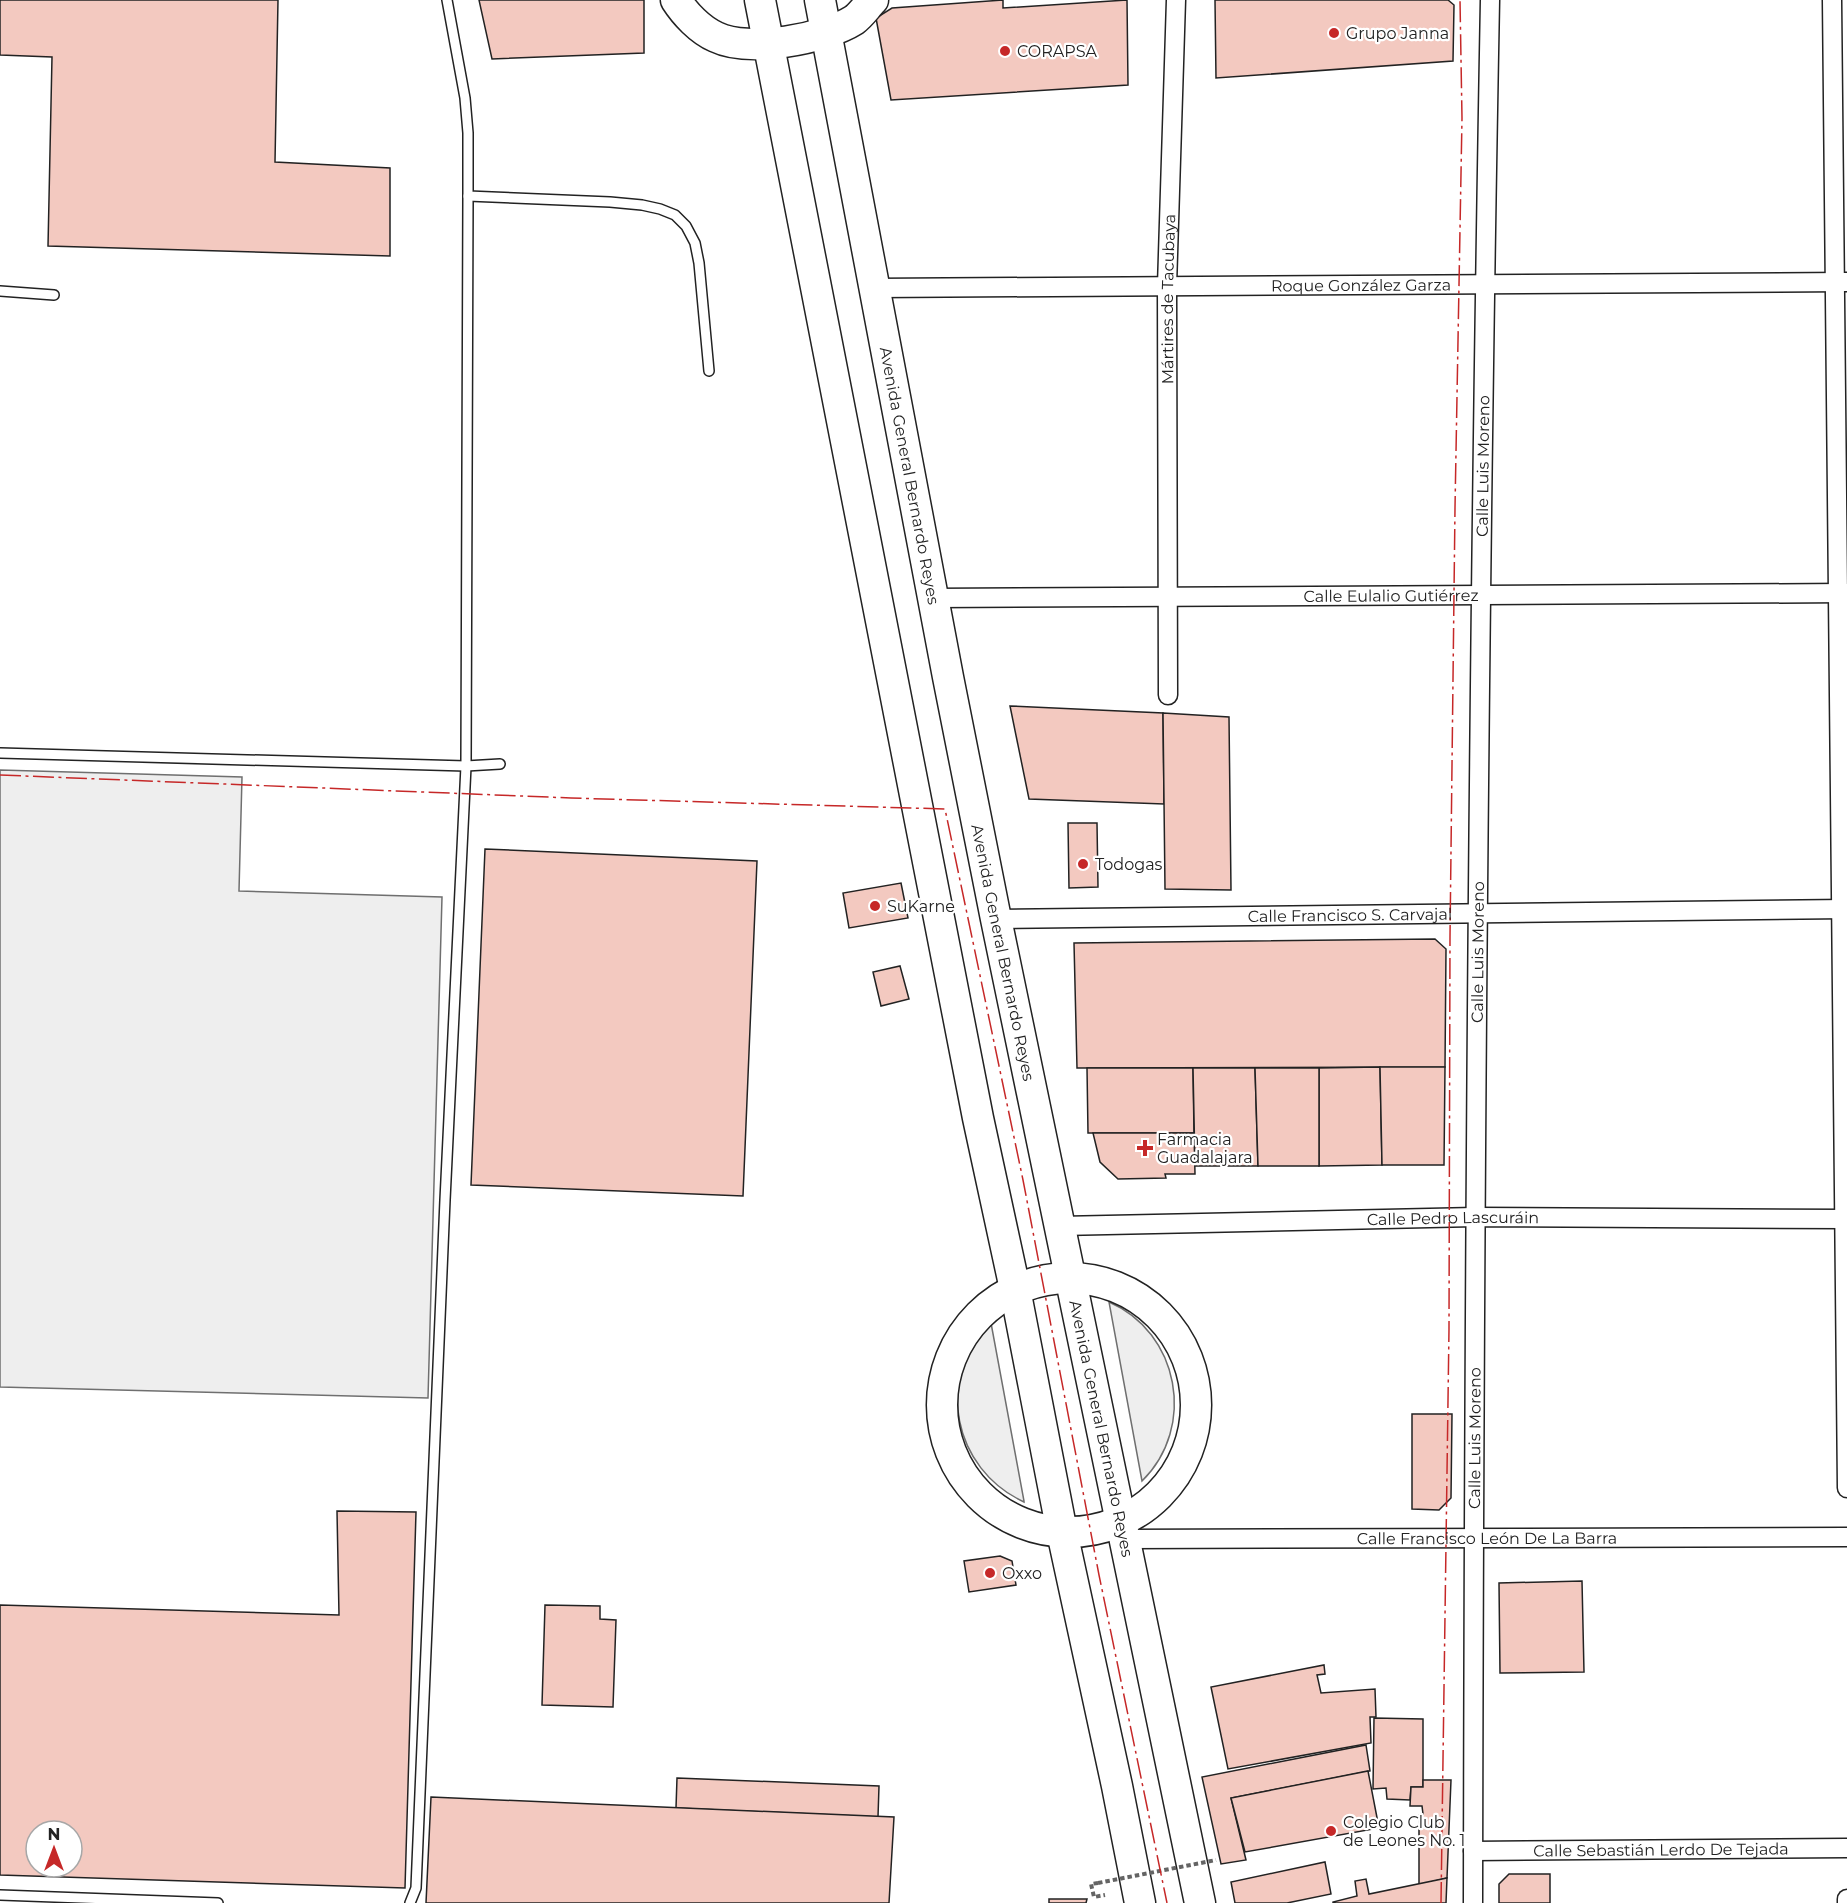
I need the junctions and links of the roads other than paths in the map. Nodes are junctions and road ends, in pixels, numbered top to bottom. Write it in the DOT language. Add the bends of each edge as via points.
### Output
graph roads {
  1 [pos="447,0"];
  2 [pos="676,0"];
  3 [pos="760,0"];
  4 [pos="820,0"];
  5 [pos="873,0"];
  6 [pos="1176,0"];
  7 [pos="1490,0"];
  8 [pos="1832,0"];
  9 [pos="826,33"];
  10 [pos="769,45"];
  11 [pos="468,196"];
  12 [pos="1841,282"];
  13 [pos="1485,284"];
  14 [pos="1167,286"];
  15 [pos="875,288"];
  16 [pos="0,291"];
  17 [pos="54,295"];
  18 [pos="709,371"];
  19 [pos="1843,593"];
  20 [pos="1482,595"];
  21 [pos="1167,597"];
  22 [pos="933,598"];
  23 [pos="1168,695"];
  24 [pos="0,753"];
  25 [pos="500,764"];
  26 [pos="466,766"];
  27 [pos="1844,909"];
  28 [pos="1479,914"];
  29 [pos="996,920"];
  30 [pos="1475,1217"];
  31 [pos="1845,1219"];
  32 [pos="1060,1226"];
  33 [pos="1071,1278"];
  34 [pos="1015,1289"];
  35 [pos="1847,1488"];
  36 [pos="1124,1531"];
  37 [pos="1062,1532"];
  38 [pos="1847,1537"];
  39 [pos="1473,1538"];
  40 [pos="1847,1848"];
  41 [pos="1473,1851"];
  42 [pos="0,1894"];
  43 [pos="218,1903"];
  44 [pos="410,1903"];
  45 [pos="1140,1903"];
  46 [pos="1200,1903"];
  47 [pos="1473,1903"];
  1 -- 11 [label="lane" via="465,98"];
  2 -- 10 [label="main road" via="686,15 716,37"];
  3 -- 10 [label="main road"];
  4 -- 9 [label="main road, Avenida General Bernardo Reyes"];
  5 -- 9 [label="main road" via="855,19"];
  6 -- 14 [label="street, Mártires de Tacubaya"];
  7 -- 13 [label="street, Calle Luis Moreno"];
  8 -- 12 [label="street"];
  9 -- 10 [label="main road"];
  9 -- 15 [label="main road, Avenida General Bernardo Reyes"];
  10 -- 34 [label="main road" via="978,1118"];
  11 -- 18 [label="lane" via="610,202 675,214 695,243"];
  11 -- 26 [label="lane"];
  12 -- 13 [label="street, Roque González Garza"];
  12 -- 19 [label="street"];
  13 -- 14 [label="street, Roque González Garza"];
  13 -- 20 [label="street, Calle Luis Moreno"];
  14 -- 15 [label="street, Roque González Garza"];
  14 -- 21 [label="street, Mártires de Tacubaya"];
  15 -- 22 [label="main road, Avenida General Bernardo Reyes"];
  16 -- 17 [label="lane"];
  19 -- 20 [label="street, Calle Eulalio Gutiérrez"];
  19 -- 27 [label="street"];
  20 -- 21 [label="street, Calle Eulalio Gutiérrez"];
  20 -- 28 [label="street, Calle Luis Moreno"];
  21 -- 22 [label="street, Calle Eulalio Gutiérrez"];
  21 -- 23 [label="street, Mártires de Tacubaya"];
  22 -- 29 [label="main road, Avenida General Bernardo Reyes"];
  24 -- 26 [label="lane"];
  25 -- 26 [label="lane"];
  26 -- 44 [label="lane" via="416,1876"];
  27 -- 28 [label="street, Calle Francisco S. Carvajal"];
  27 -- 31 [label="street"];
  28 -- 29 [label="street, Calle Francisco S. Carvajal"];
  28 -- 30 [label="street, Calle Luis Moreno"];
  29 -- 32 [label="main road, Avenida General Bernardo Reyes"];
  30 -- 31 [label="street, Calle Pedro Lascuráin"];
  30 -- 32 [label="street, Calle Pedro Lascuráin"];
  30 -- 39 [label="street, Calle Luis Moreno"];
  31 -- 35 [label="street"];
  32 -- 33 [label="main road, Avenida General Bernardo Reyes"];
  33 -- 34 [label="main road"];
  33 -- 36 [label="main road, Avenida General Bernardo Reyes"];
  33 -- 36 [label="main road" via="1106,1283 1130,1293 1156,1312 1179,1341 1190,1364 1196,1394 1195,1425 1188,1450 1177,1473"];
  34 -- 37 [label="main road"];
  34 -- 37 [label="main road" via="976,1317 957,1343 942,1388 944,1430 964,1478 990,1504 1029,1525"];
  36 -- 37 [label="main road"];
  36 -- 39 [label="street, Calle Francisco León De La Barra"];
  36 -- 46 [label="main road, Avenida General Bernardo Reyes"];
  37 -- 45 [label="main road"];
  38 -- 39 [label="street, Calle Francisco León De La Barra"];
  39 -- 41 [label="street, Calle Luis Moreno"];
  40 -- 41 [label="street, Calle Sebastián Lerdo De Tejada"];
  41 -- 47 [label="street, Calle Luis Moreno"];
  42 -- 43 [label="lane"];
}
